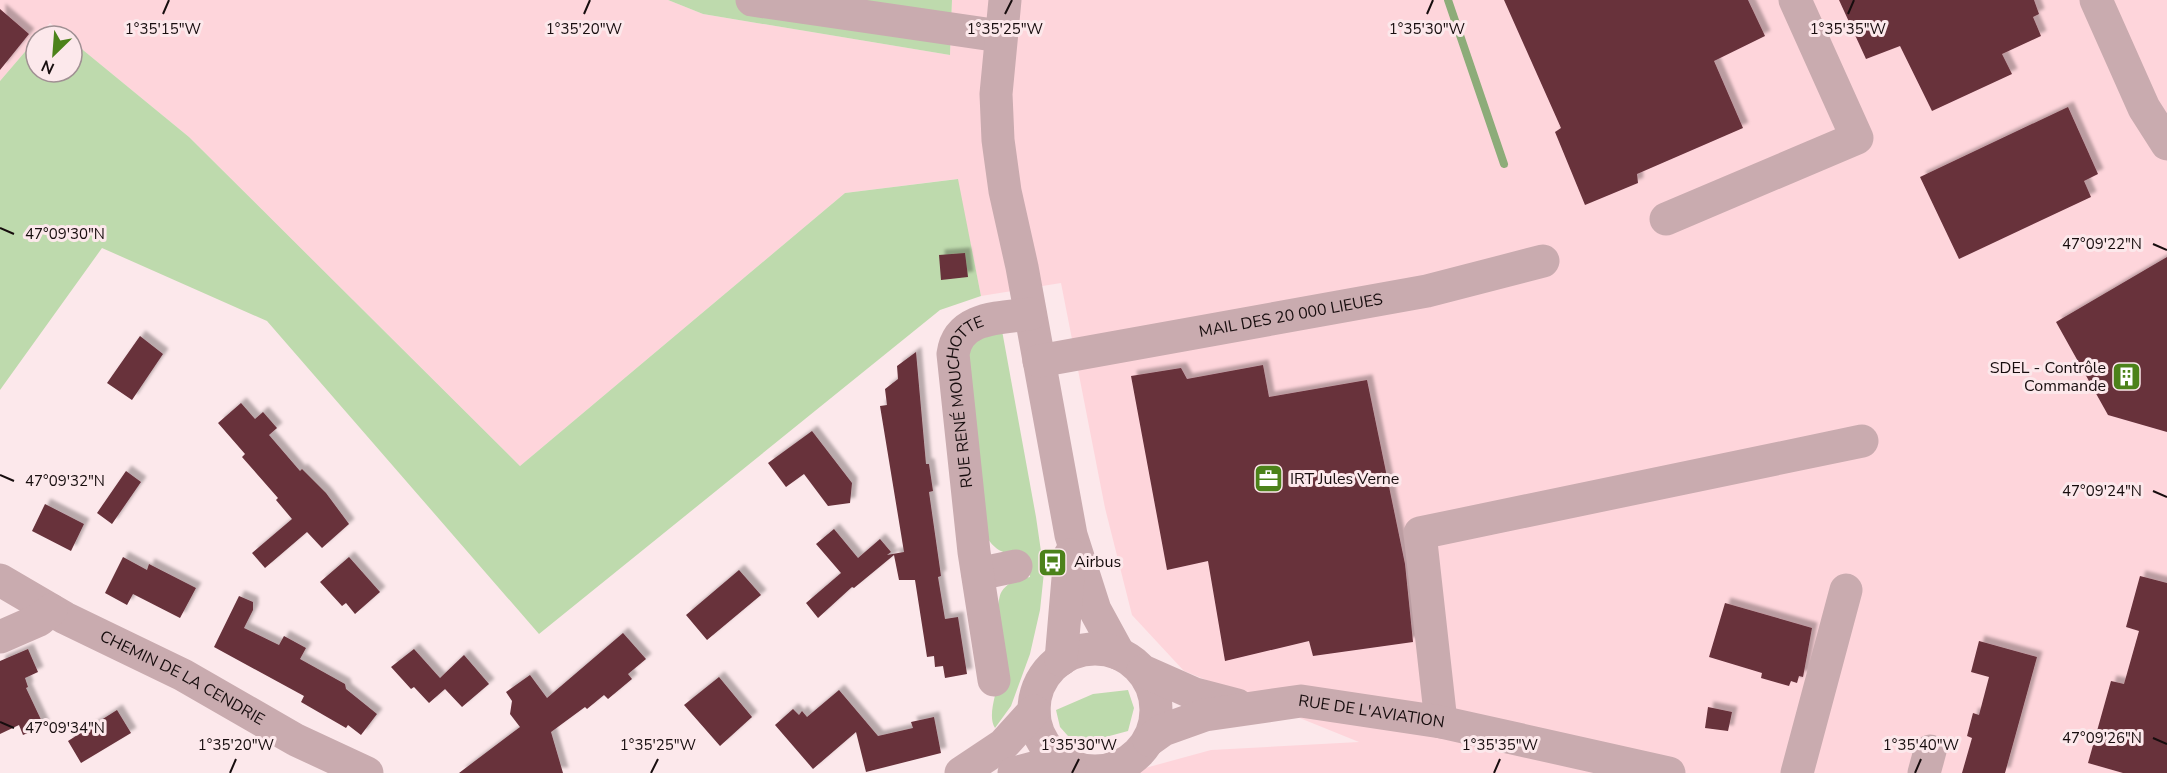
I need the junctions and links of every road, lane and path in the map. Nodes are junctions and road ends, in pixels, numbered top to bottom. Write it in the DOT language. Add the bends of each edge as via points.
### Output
graph roads {
  1 [pos="752,0"];
  2 [pos="1005,0"];
  3 [pos="1795,0"];
  4 [pos="2096,0"];
  5 [pos="1000,36"];
  6 [pos="2167,144"];
  7 [pos="1666,219"];
  8 [pos="1543,261"];
  9 [pos="1030,314"];
  10 [pos="1039,361"];
  11 [pos="1862,441"];
  12 [pos="1071,535"];
  13 [pos="1016,566"];
  14 [pos="978,574"];
  15 [pos="0,580"];
  16 [pos="1846,590"];
  17 [pos="51,609"];
  18 [pos="0,637"];
  19 [pos="1061,660"];
  20 [pos="1131,663"];
  21 [pos="994,680"];
  22 [pos="1248,708"];
  23 [pos="1034,711"];
  24 [pos="1441,722"];
  25 [pos="1149,740"];
  26 [pos="1070,767"];
  27 [pos="1119,770"];
  28 [pos="367,773"];
  29 [pos="961,773"];
  30 [pos="1014,773"];
  31 [pos="1670,773"];
  32 [pos="1797,773"];
  1 -- 5 [label="street"];
  2 -- 5 [label="street"];
  3 -- 7 [label="street" via="1857,138"];
  4 -- 6 [label="street" via="2144,108"];
  5 -- 9 [label="street" via="998,140"];
  8 -- 10 [label="street, MAIL DES 20 000 LIEUES" via="1427,291"];
  9 -- 10 [label="street"];
  9 -- 14 [label="street, RUE RENÉ MOUCHOTTE" via="970,325 957,336 954,345"];
  10 -- 12 [label="street"];
  11 -- 24 [label="street" via="1420,533"];
  12 -- 19 [label="street"];
  12 -- 20 [label="street" via="1095,610"];
  13 -- 14 [label="street"];
  14 -- 21 [label="street, RUE RENÉ MOUCHOTTE"];
  15 -- 17 [label="street, CHEMIN DE LA CENDRIE"];
  16 -- 32 [label="street"];
  17 -- 18 [label="street" via="39,620"];
  17 -- 28 [label="street, CHEMIN DE LA CENDRIE" via="183,675 296,740"];
  19 -- 20 [label="street" via="1089,649"];
  19 -- 23 [label="street" via="1041,682"];
  20 -- 22 [label="street, RUE DE L'AVIATION" via="1195,694"];
  20 -- 25 [label="street" via="1153,690 1157,710"];
  22 -- 24 [label="street, RUE DE L'AVIATION" via="1301,701"];
  22 -- 25 [label="street, RUE DE L'AVIATION" via="1199,717 1162,730"];
  23 -- 26 [label="street" via="1044,744"];
  23 -- 29 [label="street" via="1003,745"];
  24 -- 31 [label="street, RUE DE L'AVIATION"];
  25 -- 27 [label="street"];
  26 -- 27 [label="street" via="1094,772"];
  26 -- 30 [label="street" via="1037,767"];
}
